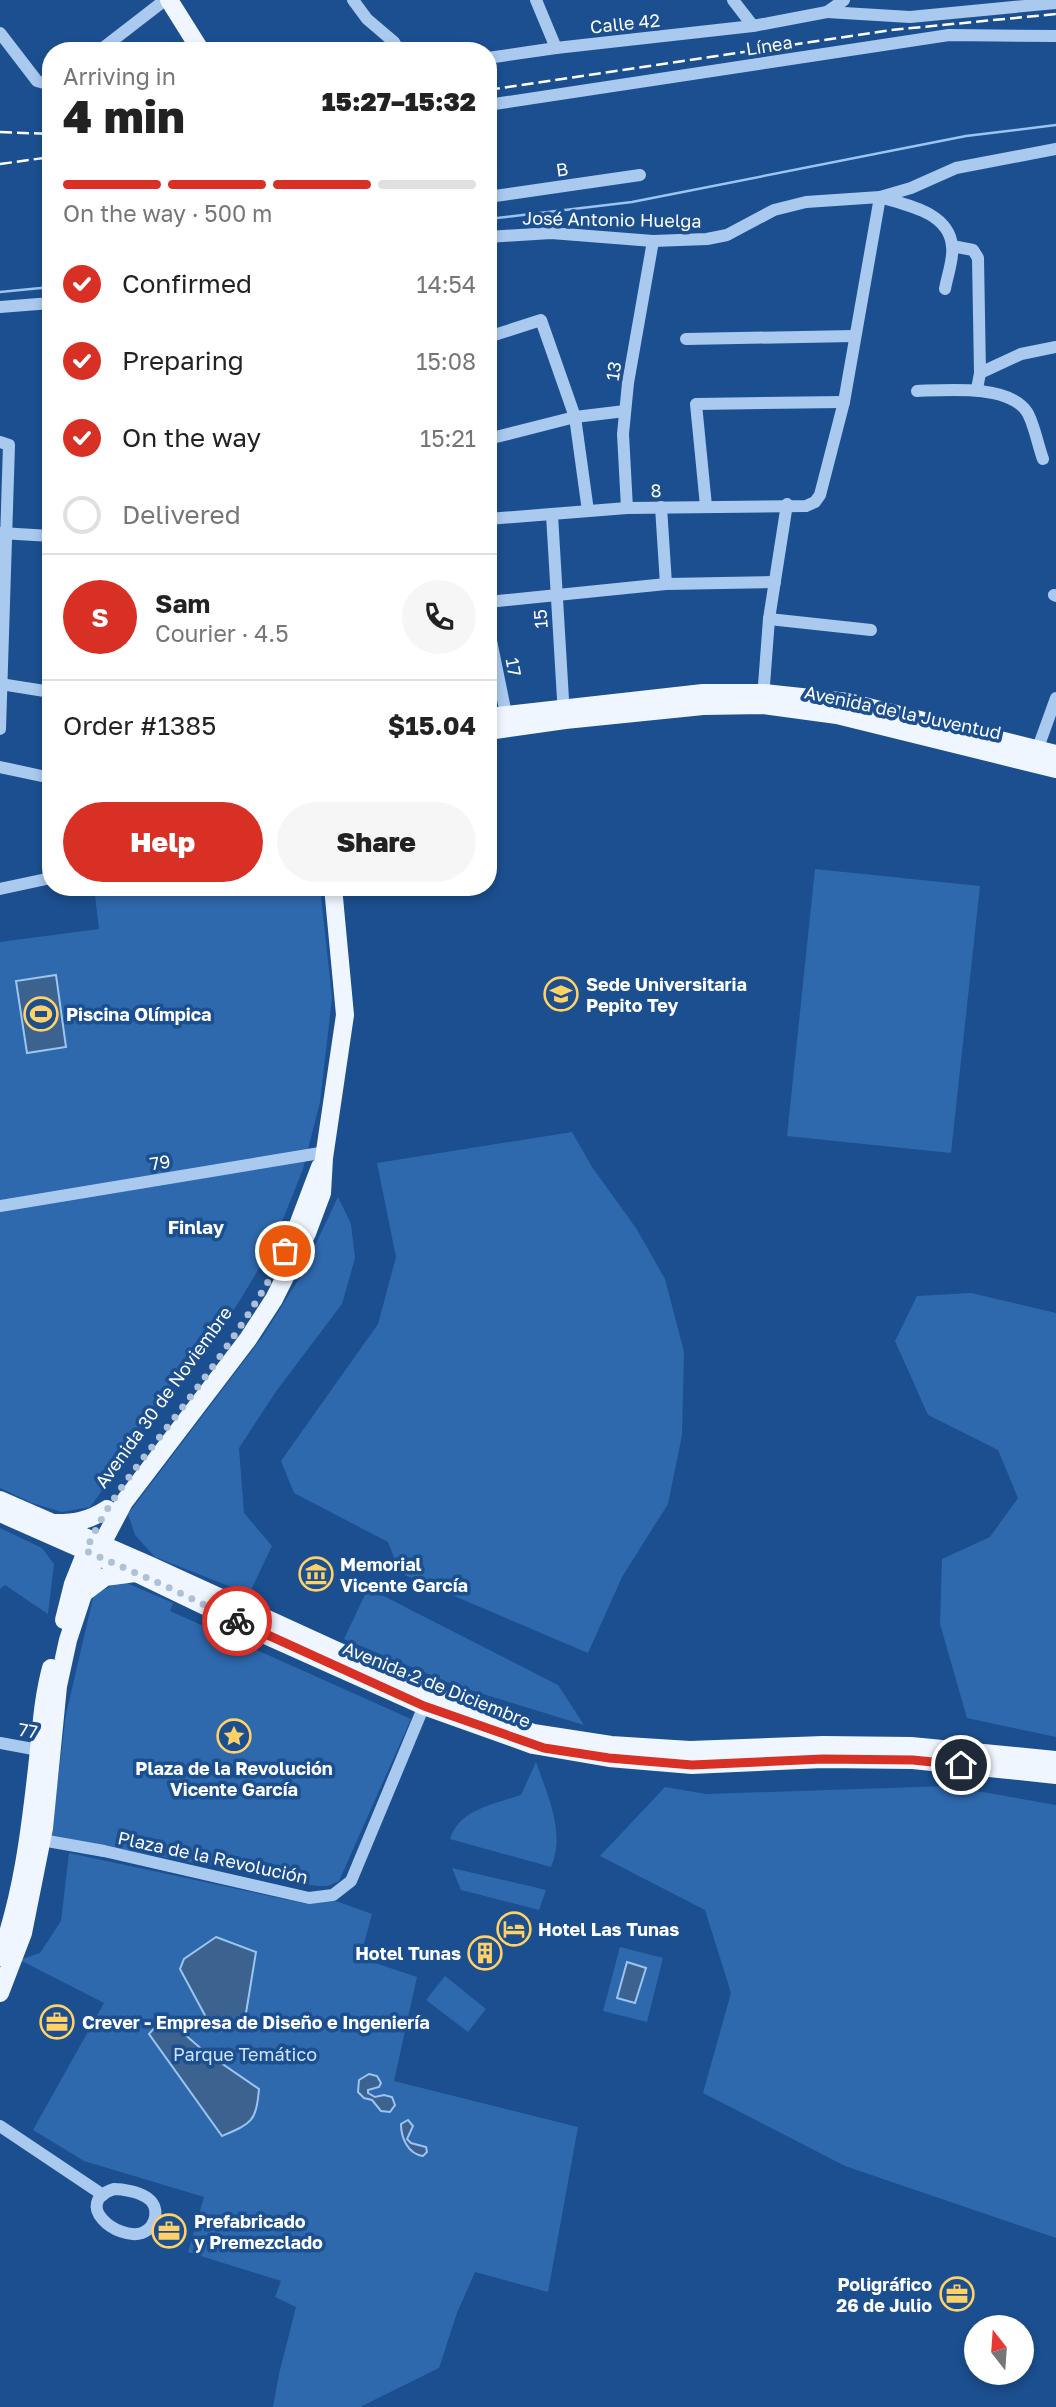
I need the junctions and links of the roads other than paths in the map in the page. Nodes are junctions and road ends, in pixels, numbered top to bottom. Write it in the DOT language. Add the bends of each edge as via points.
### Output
graph roads {
  1 [pos="167,0"];
  2 [pos="353,0"];
  3 [pos="536,0"];
  4 [pos="733,0"];
  5 [pos="844,0"];
  6 [pos="873,0"];
  7 [pos="1056,3"];
  8 [pos="827,12"];
  9 [pos="877,15"];
  10 [pos="753,26"];
  11 [pos="0,33"];
  12 [pos="1056,36"];
  13 [pos="111,42"];
  14 [pos="195,42"];
  15 [pos="394,42"];
  16 [pos="556,48"];
  17 [pos="497,57"];
  18 [pos="42,83"];
  19 [pos="497,103"];
  20 [pos="1056,149"];
  21 [pos="640,175"];
  22 [pos="497,196"];
  23 [pos="880,197"];
  24 [pos="497,236"];
  25 [pos="653,241"];
  26 [pos="952,246"];
  27 [pos="945,289"];
  28 [pos="42,304"];
  29 [pos="0,307"];
  30 [pos="497,334"];
  31 [pos="854,336"];
  32 [pos="686,339"];
  33 [pos="1056,347"];
  34 [pos="980,373"];
  35 [pos="977,390"];
  36 [pos="917,391"];
  37 [pos="844,402"];
  38 [pos="625,411"];
  39 [pos="575,417"];
  40 [pos="497,437"];
  41 [pos="4,444"];
  42 [pos="1043,459"];
  43 [pos="787,504"];
  44 [pos="706,506"];
  45 [pos="661,507"];
  46 [pos="627,508"];
  47 [pos="588,511"];
  48 [pos="552,515"];
  49 [pos="497,518"];
  50 [pos="3,533"];
  51 [pos="42,536"];
  52 [pos="775,582"];
  53 [pos="666,584"];
  54 [pos="555,594"];
  55 [pos="497,601"];
  56 [pos="769,619"];
  57 [pos="871,630"];
  58 [pos="1,684"];
  59 [pos="42,691"];
  60 [pos="1056,698"];
  61 [pos="763,699"];
  62 [pos="564,714"];
  63 [pos="497,716"];
  64 [pos="0,729"];
  65 [pos="497,729"];
  66 [pos="1056,754"];
  67 [pos="1035,756"];
  68 [pos="0,766"];
  69 [pos="1056,769"];
  70 [pos="42,776"];
  71 [pos="42,880"];
  72 [pos="0,889"];
  73 [pos="334,896"];
  74 [pos="325,1155"];
  75 [pos="0,1206"];
  76 [pos="0,1500"];
  77 [pos="113,1509"];
  78 [pos="0,1513"];
  79 [pos="49,1528"];
  80 [pos="93,1547"];
  81 [pos="134,1565"];
  82 [pos="79,1588"];
  83 [pos="426,1700"];
  84 [pos="0,1743"];
  85 [pos="45,1751"];
  86 [pos="1056,1760"];
  87 [pos="1056,1775"];
  88 [pos="35,1839"];
  89 [pos="0,1957"];
  90 [pos="0,1993"];
  91 [pos="0,2126"];
  92 [pos="103,2195"];
  1 -- 13 [label="street"];
  1 -- 14 [label="main road"];
  2 -- 15 [label="street"];
  3 -- 16 [label="street"];
  4 -- 10 [label="street"];
  5 -- 8 [label="street, Calle 42"];
  6 -- 9 [label="street"];
  7 -- 9 [label="street" via="910,18"];
  8 -- 9 [label="street"];
  8 -- 10 [label="street, Calle 42"];
  10 -- 16 [label="street, Calle 42"];
  11 -- 18 [label="street"];
  12 -- 19 [label="street, Línea" via="949,35"];
  16 -- 17 [label="street, Calle 42"];
  20 -- 23 [label="street, José Antonio Huelga" via="956,168"];
  21 -- 22 [label="street, B"];
  23 -- 25 [label="street, José Antonio Huelga" via="806,202 774,210 727,235"];
  23 -- 26 [label="street" via="939,220"];
  23 -- 31 [label="street"];
  24 -- 25 [label="street, José Antonio Huelga" via="551,233"];
  25 -- 38 [label="street, 13"];
  26 -- 27 [label="street"];
  26 -- 34 [label="street" via="973,250 978,258"];
  28 -- 29 [label="street"];
  30 -- 39 [label="street" via="541,320"];
  31 -- 32 [label="street"];
  31 -- 37 [label="street"];
  33 -- 34 [label="street" via="1021,354"];
  34 -- 35 [label="street"];
  35 -- 36 [label="street"];
  35 -- 42 [label="street" via="1013,400 1027,411"];
  37 -- 43 [label="street, 8" via="820,495 806,506"];
  37 -- 44 [label="street" via="696,404"];
  38 -- 39 [label="street"];
  38 -- 46 [label="street, 13"];
  39 -- 40 [label="street"];
  39 -- 47 [label="street"];
  41 -- 50 [label="street"];
  43 -- 44 [label="street, 8"];
  43 -- 52 [label="street"];
  44 -- 45 [label="street, 8"];
  45 -- 46 [label="street, 8"];
  45 -- 53 [label="street"];
  46 -- 47 [label="street, 8"];
  47 -- 48 [label="street, 8"];
  48 -- 49 [label="street, 8"];
  48 -- 54 [label="street, 15"];
  50 -- 51 [label="street"];
  50 -- 58 [label="street"];
  52 -- 53 [label="street"];
  52 -- 56 [label="street"];
  53 -- 54 [label="street"];
  54 -- 55 [label="street"];
  54 -- 62 [label="street, 15"];
  56 -- 57 [label="street"];
  56 -- 61 [label="street"];
  58 -- 59 [label="street"];
  58 -- 64 [label="street"];
  60 -- 67 [label="street"];
  61 -- 62 [label="main road, Avenida de la Juventud" via="703,700"];
  61 -- 67 [label="main road, Avenida de la Juventud" via="848,702"];
  62 -- 63 [label="main road, Avenida de la Juventud"];
  62 -- 65 [label="main road, Avenida de la Juventud"];
  66 -- 67 [label="main road, Avenida de la Juventud"];
  67 -- 69 [label="main road, Avenida de la Juventud"];
  68 -- 70 [label="street"];
  71 -- 72 [label="street"];
  73 -- 74 [label="main road, Avenida 30 de Noviembre" via="345,1015"];
  74 -- 75 [label="street, 79"];
  74 -- 77 [label="main road, Avenida 30 de Noviembre" via="322,1192 274,1299 248,1339"];
  76 -- 79 [label="main road, Avenida 2 de Diciembre"];
  77 -- 79 [label="main road"];
  77 -- 80 [label="main road, Avenida 30 de Noviembre"];
  77 -- 81 [label="main road"];
  78 -- 79 [label="main road, Avenida 2 de Diciembre"];
  79 -- 80 [label="main road, Avenida 2 de Diciembre"];
  79 -- 82 [label="main road" via="69,1559"];
  80 -- 81 [label="main road, Avenida 2 de Diciembre"];
  80 -- 82 [label="main road, Avenida 30 de Noviembre"];
  81 -- 82 [label="main road"];
  81 -- 83 [label="main road, Avenida 2 de Diciembre"];
  82 -- 85 [label="main road, Avenida 30 de Noviembre" via="43,1698"];
  83 -- 86 [label="main road, Avenida 2 de Diciembre" via="533,1733 611,1745 690,1750 911,1746"];
  83 -- 87 [label="main road, Avenida 2 de Diciembre" via="533,1745 609,1758 692,1765 913,1760"];
  83 -- 88 [label="street, Plaza de la Revolución" via="351,1881 333,1895 309,1898"];
  84 -- 85 [label="street, 77"];
  85 -- 88 [label="main road, Avenida 30 de Noviembre"];
  88 -- 89 [label="main road, Avenida 30 de Noviembre"];
  88 -- 90 [label="main road, Avenida 30 de Noviembre" via="23,1933"];
  91 -- 92 [label="street"];
  92 -- 92 [label="street" via="120,2189 145,2196 154,2206 153,2224 136,2234 105,2224 97,2207"];
}
